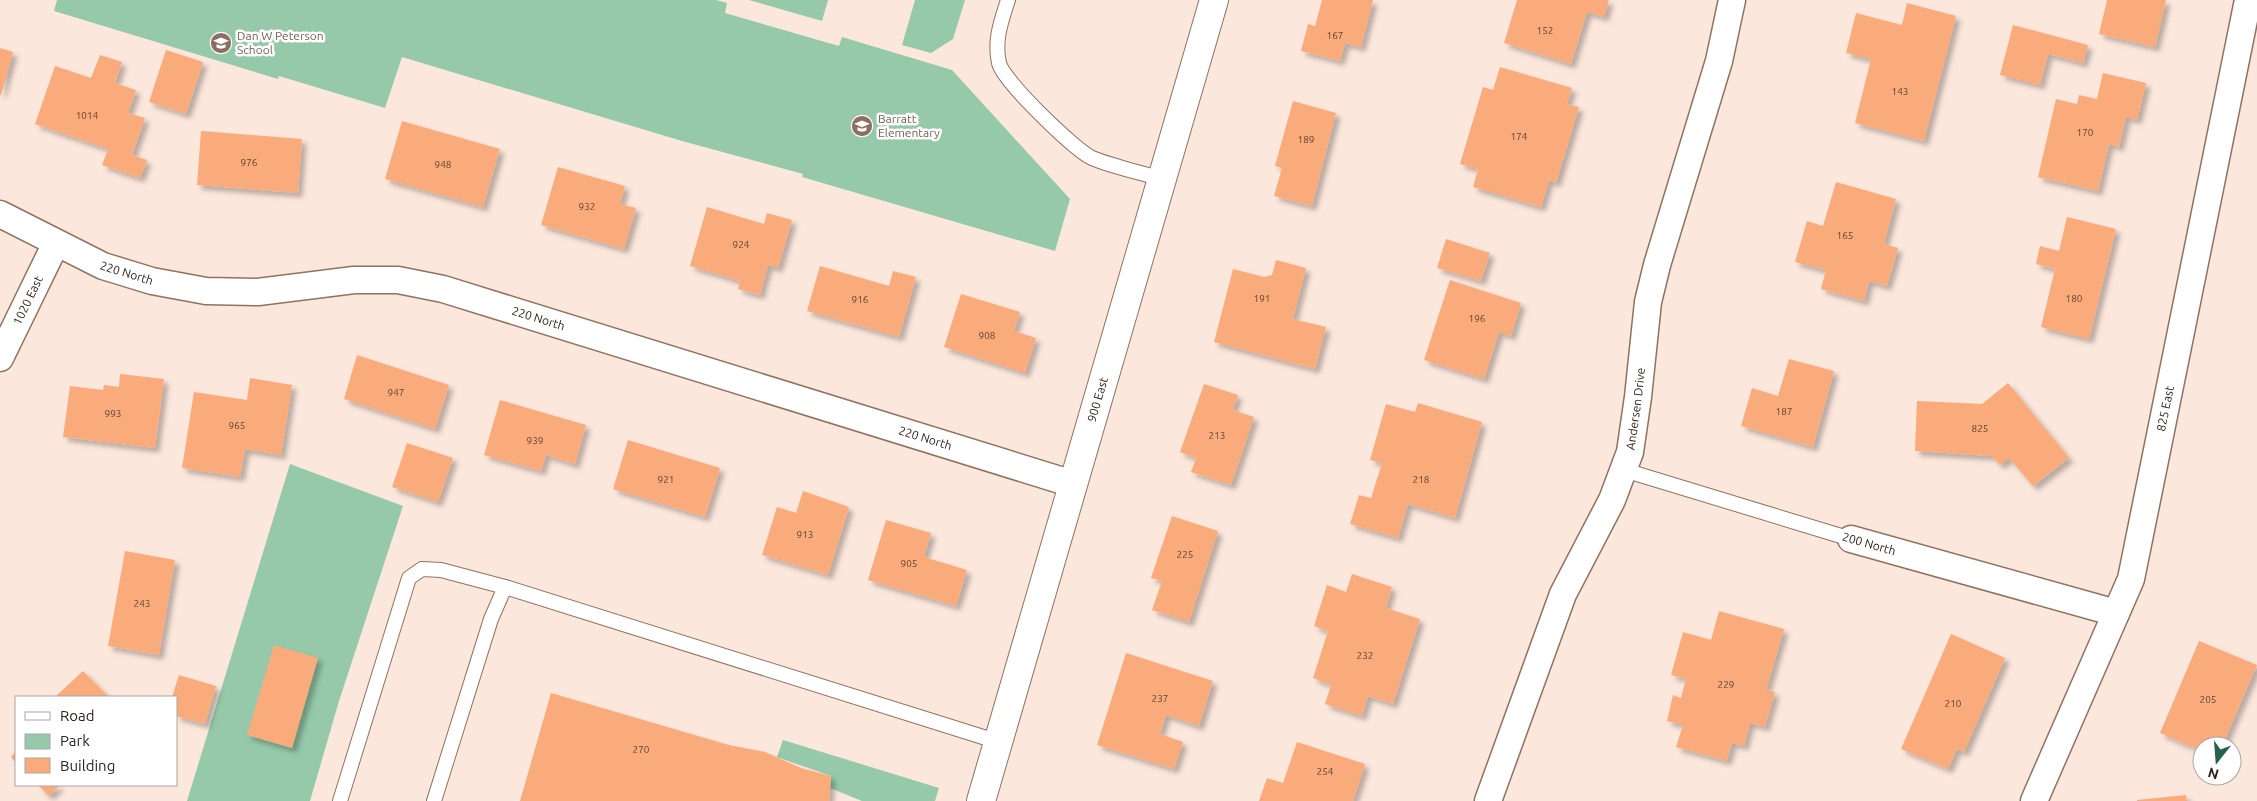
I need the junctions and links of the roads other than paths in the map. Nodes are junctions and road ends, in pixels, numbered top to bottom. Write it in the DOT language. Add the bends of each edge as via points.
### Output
graph roads {
  1 [pos="1008,0"];
  2 [pos="1214,0"];
  3 [pos="1732,0"];
  4 [pos="2248,0"];
  5 [pos="1162,179"];
  6 [pos="0,214"];
  7 [pos="56,243"];
  8 [pos="0,358"];
  9 [pos="1624,470"];
  10 [pos="1073,484"];
  11 [pos="1851,539"];
  12 [pos="505,587"];
  13 [pos="2116,613"];
  14 [pos="998,742"];
  15 [pos="340,801"];
  16 [pos="434,801"];
  17 [pos="981,801"];
  18 [pos="1488,801"];
  19 [pos="2034,801"];
  1 -- 5 [label="lane" via="996,38 1000,66 1017,90 1074,146 1091,158"];
  2 -- 5 [label="street, 900 East"];
  3 -- 9 [label="street, Andersen Drive" via="1719,61 1650,293 1633,434"];
  4 -- 13 [label="street, 825 East" via="2139,542 2131,579"];
  5 -- 10 [label="street, 900 East"];
  6 -- 7 [label="street, 220 North"];
  7 -- 8 [label="street, 1020 East"];
  7 -- 10 [label="street, 220 North" via="102,266 152,281 206,291 258,292 363,280 398,280 443,289"];
  9 -- 11 [label="lane, 200 North"];
  9 -- 18 [label="street, Andersen Drive" via="1563,594"];
  10 -- 14 [label="street, 900 East"];
  11 -- 13 [label="street, 200 North"];
  12 -- 14 [label="lane"];
  12 -- 15 [label="lane" via="441,570 422,569 409,578"];
  12 -- 16 [label="lane" via="491,619"];
  13 -- 19 [label="street, 825 East"];
  14 -- 17 [label="street, 900 East"];
}
